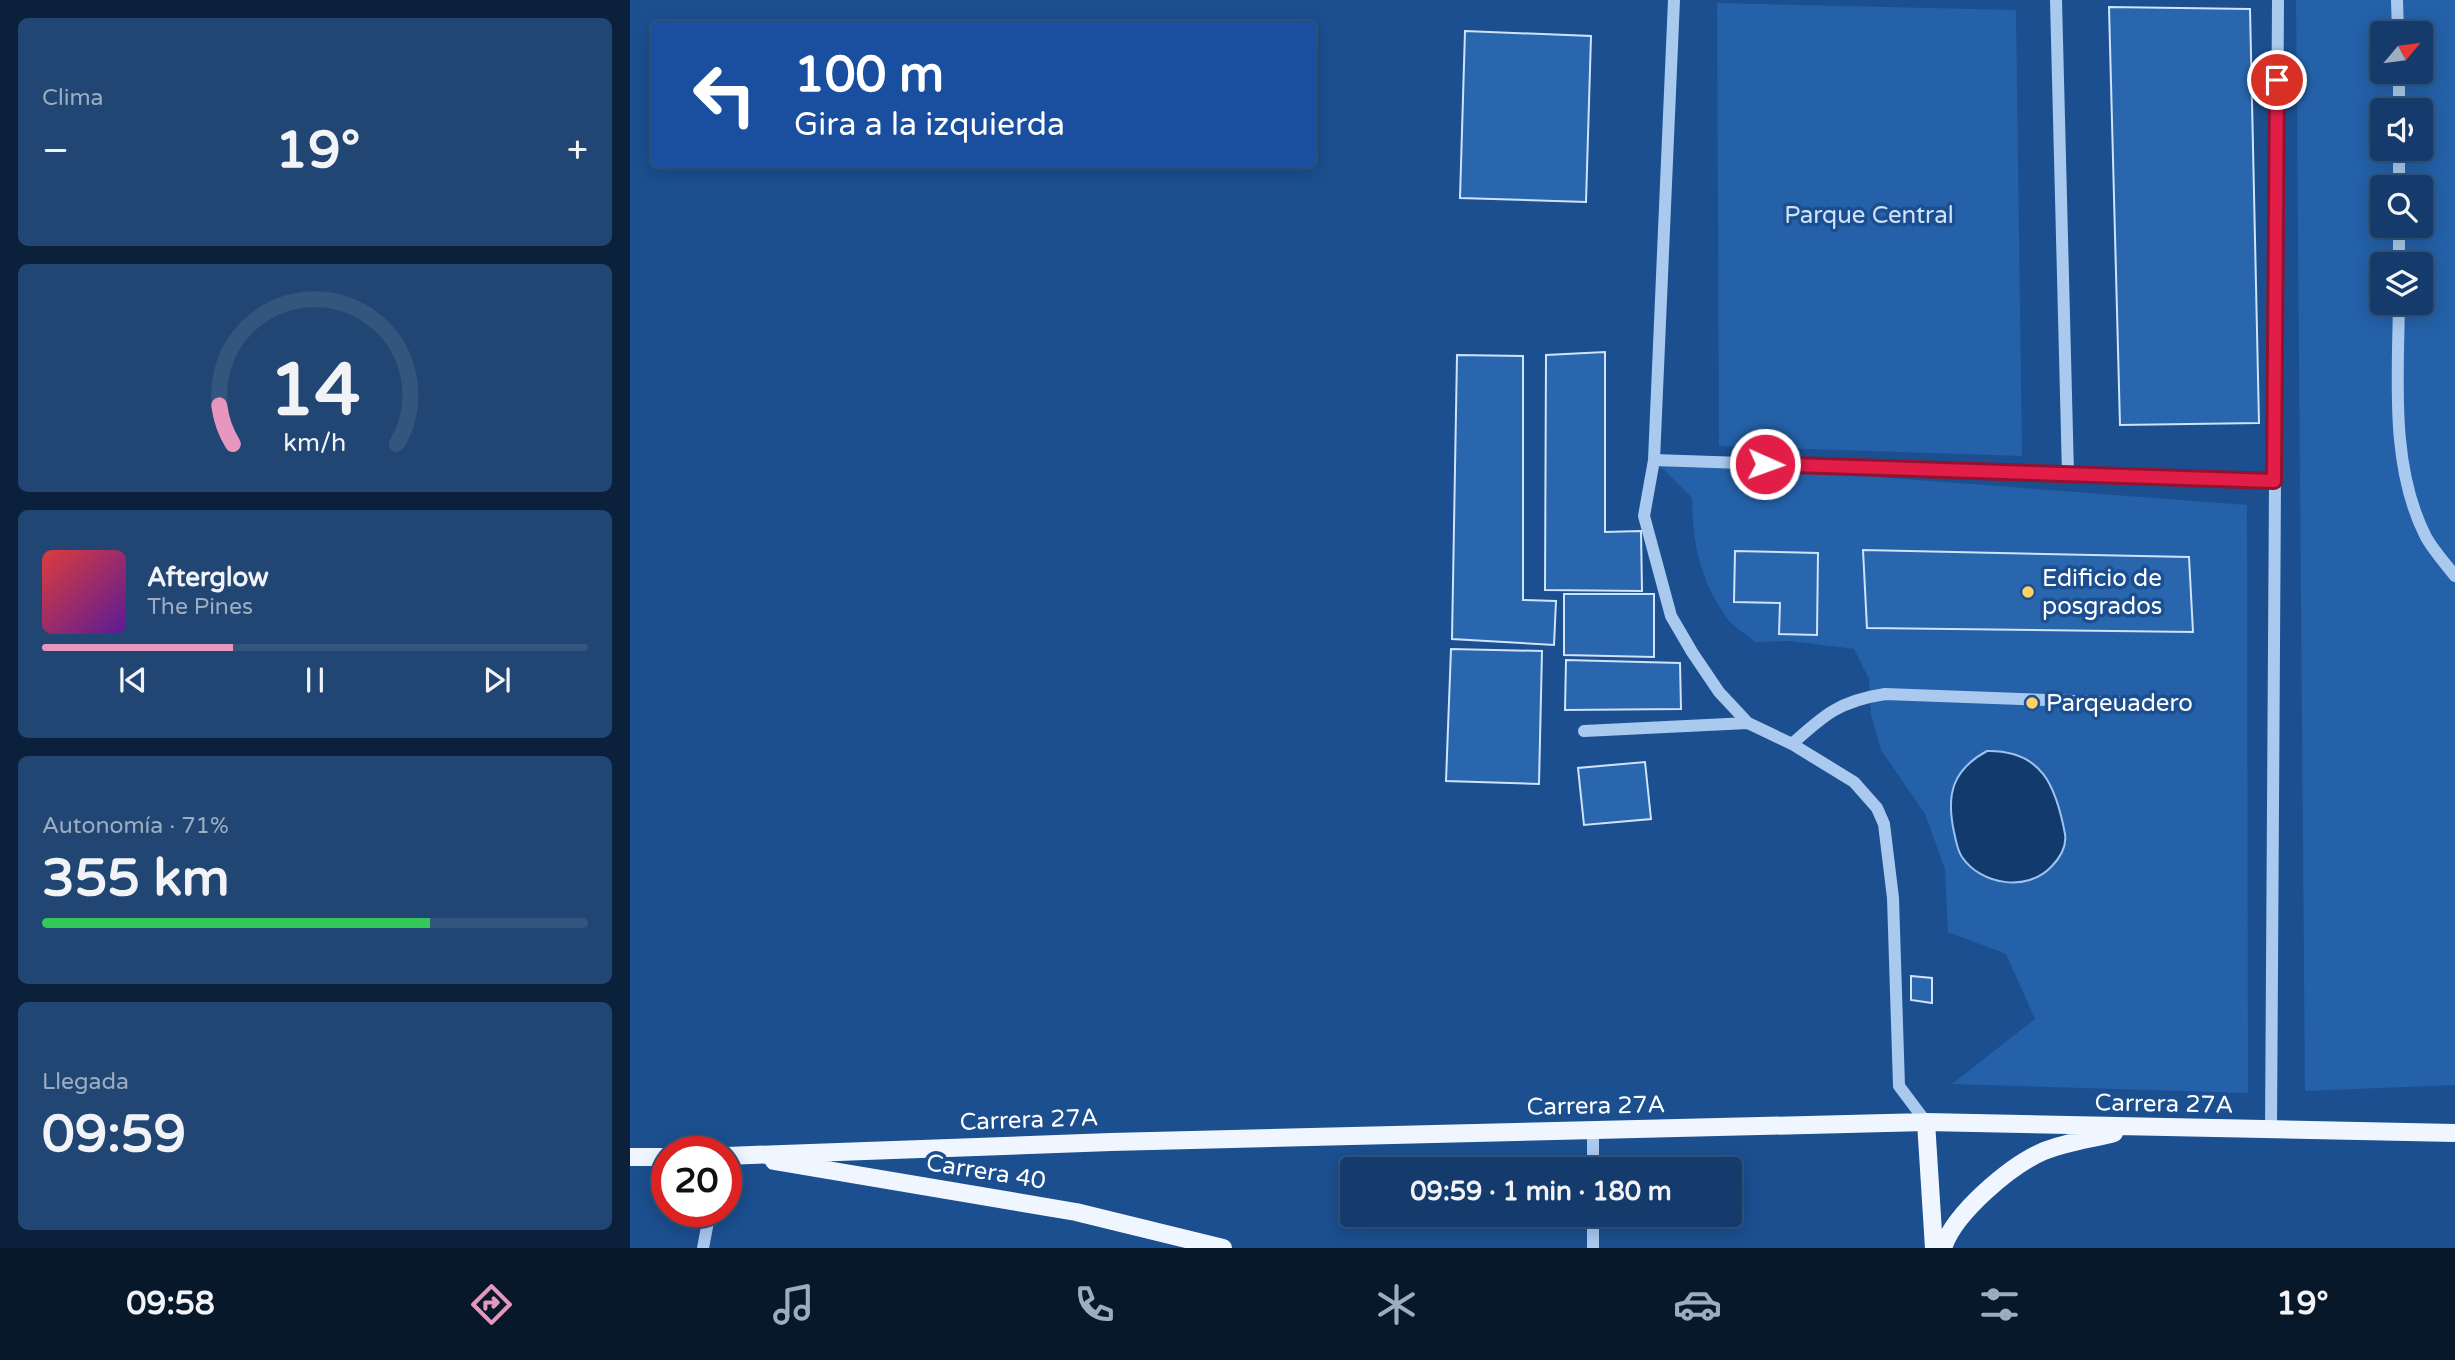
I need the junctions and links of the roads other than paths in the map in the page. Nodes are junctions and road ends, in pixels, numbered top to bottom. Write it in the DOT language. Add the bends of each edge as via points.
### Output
graph roads {
  1 [pos="1674,0"];
  2 [pos="2056,0"];
  3 [pos="2278,0"];
  4 [pos="2397,0"];
  5 [pos="2398,21"];
  6 [pos="2399,315"];
  7 [pos="1654,460"];
  8 [pos="2068,474"];
  9 [pos="2274,481"];
  10 [pos="2455,576"];
  11 [pos="2129,703"];
  12 [pos="1748,723"];
  13 [pos="1584,731"];
  14 [pos="1792,744"];
  15 [pos="1926,1122"];
  16 [pos="2134,1128"];
  17 [pos="1593,1130"];
  18 [pos="2271,1131"];
  19 [pos="2455,1133"];
  20 [pos="742,1155"];
  21 [pos="742,1156"];
  22 [pos="630,1157"];
  23 [pos="651,1157"];
  24 [pos="1593,1157"];
  25 [pos="707,1227"];
  26 [pos="1593,1227"];
  27 [pos="703,1248"];
  28 [pos="1223,1248"];
  29 [pos="1593,1248"];
  30 [pos="1934,1248"];
  31 [pos="1943,1248"];
  1 -- 7 [label="street"];
  2 -- 8 [label="street"];
  3 -- 9 [label="street"];
  4 -- 5 [label="street"];
  6 -- 10 [label="street" via="2401,440 2407,480 2427,539"];
  7 -- 8 [label="street"];
  7 -- 12 [label="street" via="1644,516 1671,616 1719,692"];
  8 -- 9 [label="street"];
  9 -- 18 [label="street"];
  11 -- 14 [label="street" via="1885,694 1853,699 1828,711"];
  12 -- 13 [label="street"];
  12 -- 14 [label="street"];
  14 -- 15 [label="street" via="1854,782 1877,808 1884,824 1893,898 1899,1086"];
  15 -- 16 [label="main road, Carrera 27A"];
  15 -- 17 [label="main road, Carrera 27A"];
  15 -- 30 [label="main road"];
  16 -- 18 [label="main road, Carrera 27A"];
  16 -- 31 [label="main road" via="2044,1151 2006,1174 1975,1202"];
  17 -- 20 [label="main road, Carrera 27A"];
  17 -- 24 [label="street"];
  18 -- 19 [label="main road, Carrera 27A"];
  21 -- 28 [label="main road, Carrera 40" via="1076,1212"];
  22 -- 23 [label="main road"];
  25 -- 27 [label="street"];
  26 -- 29 [label="street"];
}
